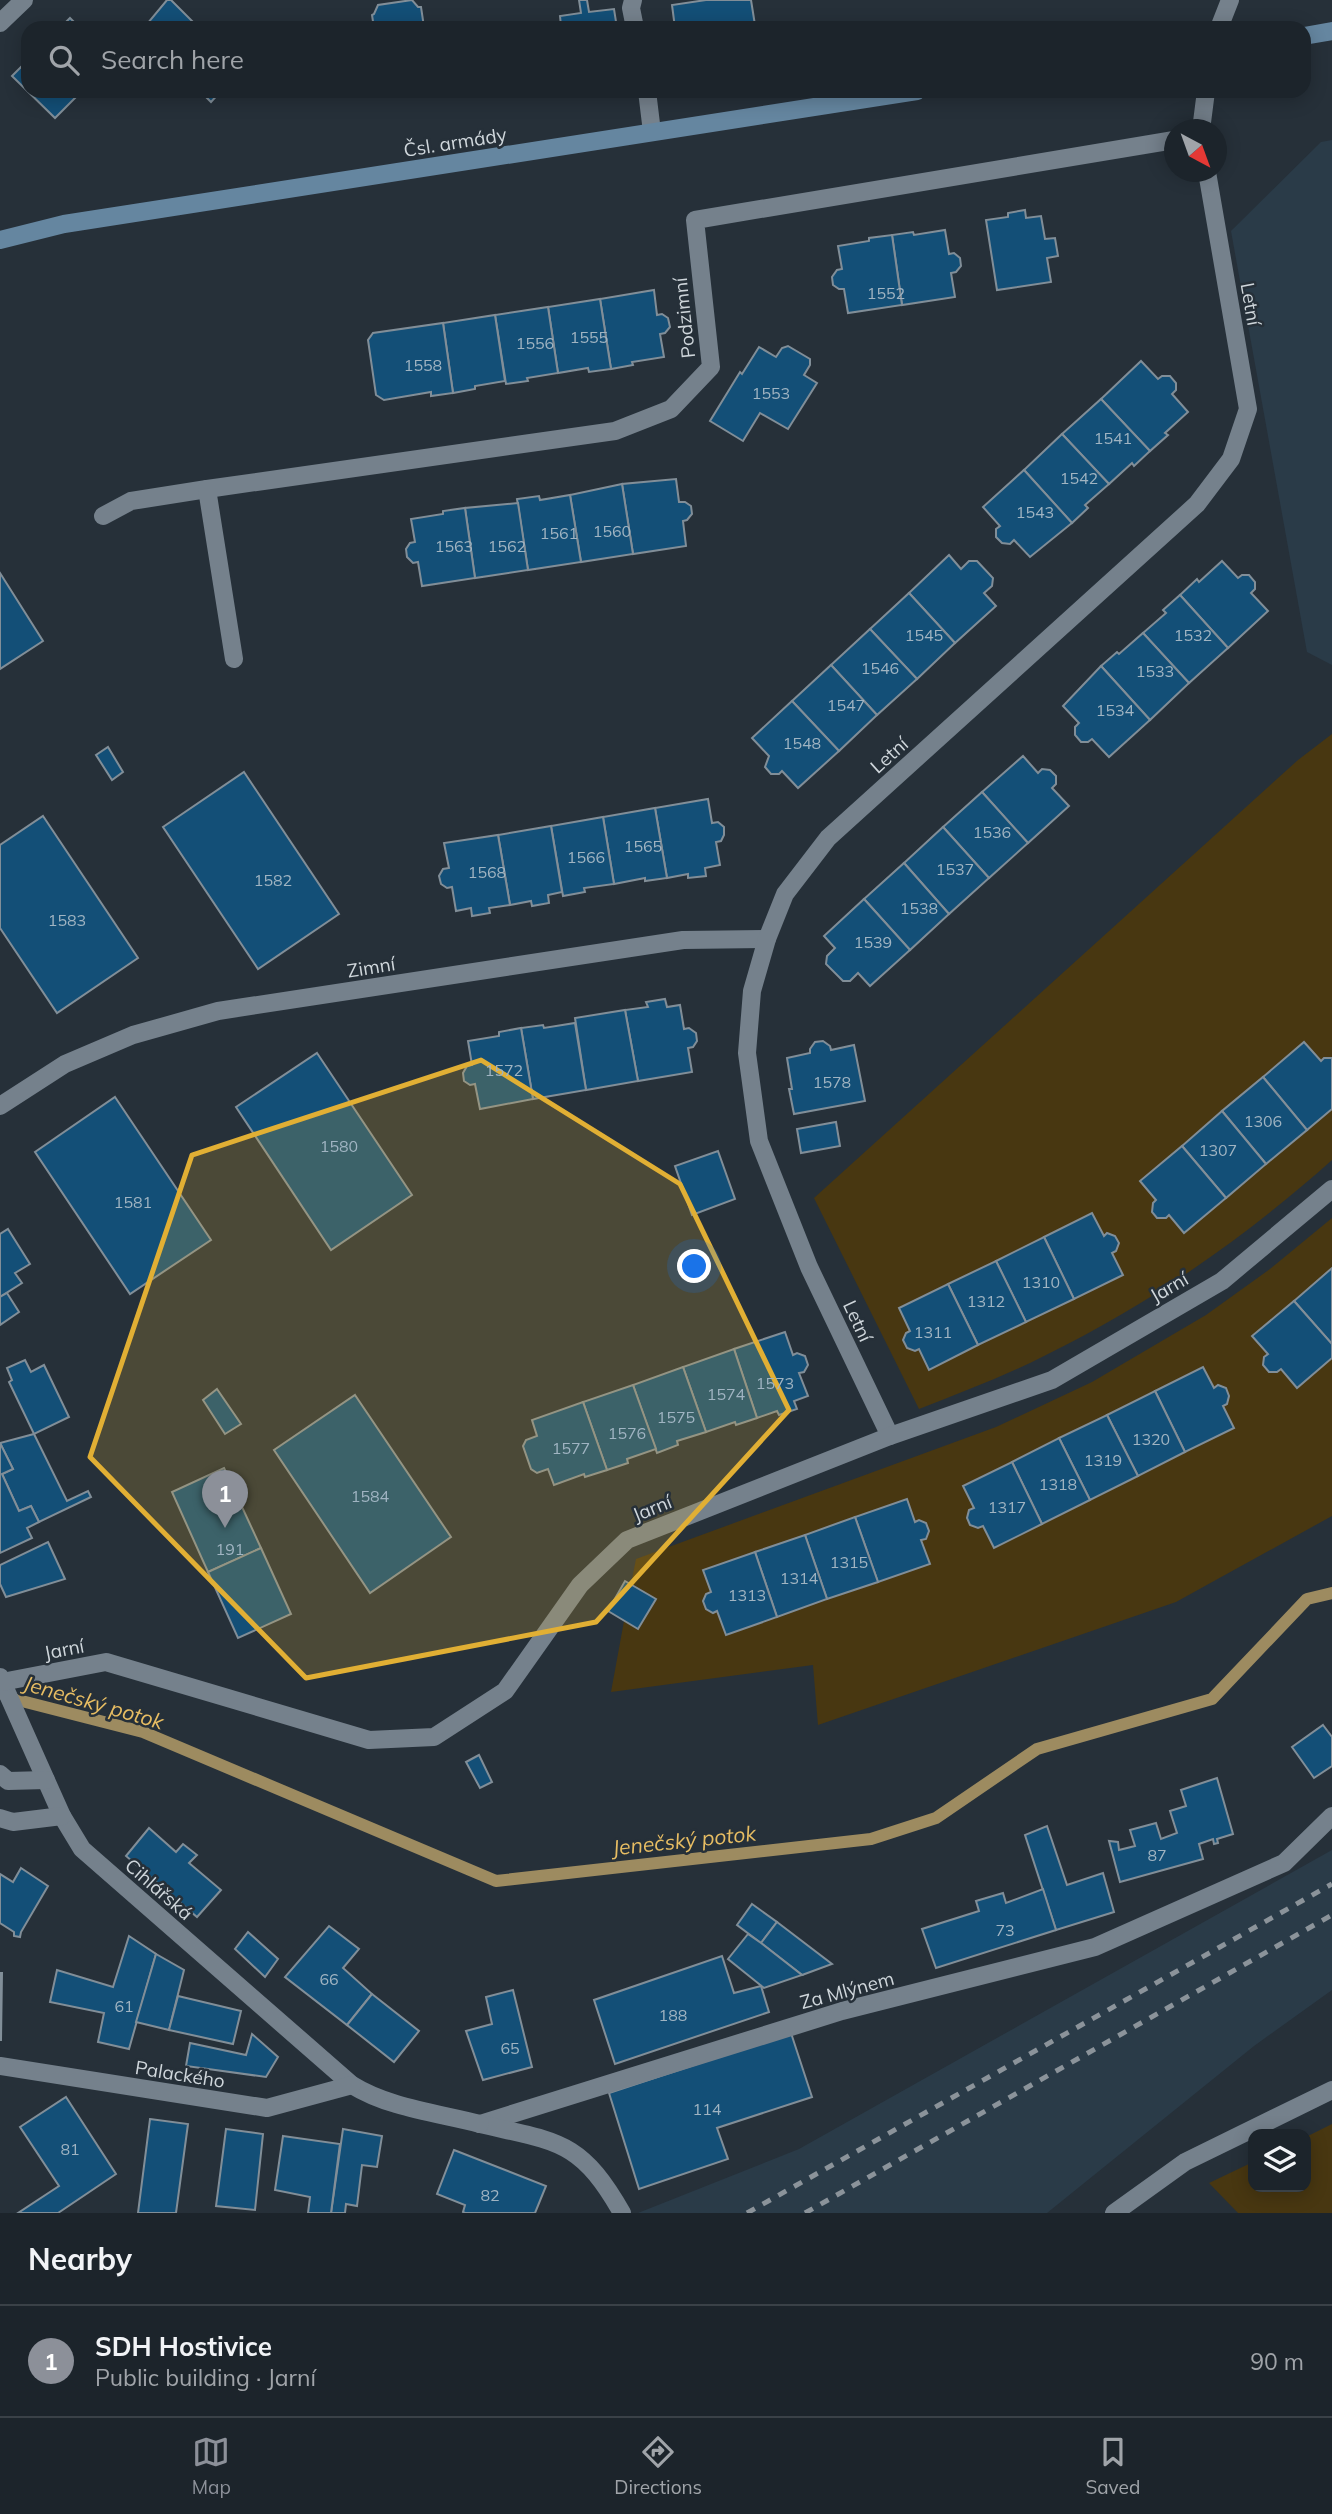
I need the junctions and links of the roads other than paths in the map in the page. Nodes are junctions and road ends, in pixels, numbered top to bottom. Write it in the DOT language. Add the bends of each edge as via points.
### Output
graph roads {
  1 [pos="24,0"];
  2 [pos="633,0"];
  3 [pos="1230,0"];
  4 [pos="634,21"];
  5 [pos="1222,21"];
  6 [pos="0,23"];
  7 [pos="1332,32"];
  8 [pos="1311,35"];
  9 [pos="648,98"];
  10 [pos="872,98"];
  11 [pos="1205,98"];
  12 [pos="1202,119"];
  13 [pos="652,132"];
  14 [pos="1164,142"];
  15 [pos="1209,182"];
  16 [pos="0,240"];
  17 [pos="206,489"];
  18 [pos="103,516"];
  19 [pos="234,659"];
  20 [pos="767,939"];
  21 [pos="0,1106"];
  22 [pos="1332,1189"];
  23 [pos="890,1436"];
  24 [pos="2,1681"];
  25 [pos="0,1774"];
  26 [pos="46,1780"];
  27 [pos="62,1816"];
  28 [pos="1332,1816"];
  29 [pos="0,1818"];
  30 [pos="0,2066"];
  31 [pos="352,2085"];
  32 [pos="1332,2090"];
  33 [pos="480,2123"];
  34 [pos="622,2213"];
  35 [pos="1114,2213"];
  1 -- 6 [label="street"];
  2 -- 4 [label="street"];
  3 -- 5 [label="street"];
  7 -- 8 [label="main road"];
  9 -- 13 [label="street"];
  10 -- 13 [label="main road, Čsl. armády"];
  11 -- 12 [label="street"];
  13 -- 16 [label="main road, Čsl. armády" via="64,224"];
  14 -- 17 [label="street, Podzimní" via="695,220 711,368 671,409 615,431"];
  15 -- 20 [label="street, Letní" via="1248,409 1231,459 1198,504 828,838 785,894"];
  17 -- 18 [label="street, Podzimní" via="131,501"];
  17 -- 19 [label="street"];
  20 -- 21 [label="street, Zimní" via="683,940 218,1011 134,1035 65,1064"];
  20 -- 23 [label="street, Letní" via="752,991 747,1053 759,1141 809,1267"];
  22 -- 23 [label="street, Jarní" via="1222,1281 1052,1380"];
  23 -- 24 [label="street, Jarní" via="628,1540 580,1585 505,1691 434,1737 369,1740 106,1662"];
  24 -- 26 [label="street, Cihlářská"];
  25 -- 26 [label="street" via="8,1781"];
  26 -- 27 [label="street, Cihlářská"];
  27 -- 29 [label="street" via="13,1822"];
  27 -- 31 [label="street, Cihlářská" via="82,1849"];
  28 -- 33 [label="street, Za Mlýnem" via="1284,1863 1096,1947 842,2011"];
  30 -- 31 [label="street, Palackého" via="267,2108"];
  31 -- 33 [label="street" via="384,2101"];
  32 -- 35 [label="street" via="1185,2162"];
  33 -- 34 [label="street" via="570,2148 589,2163"];
}
